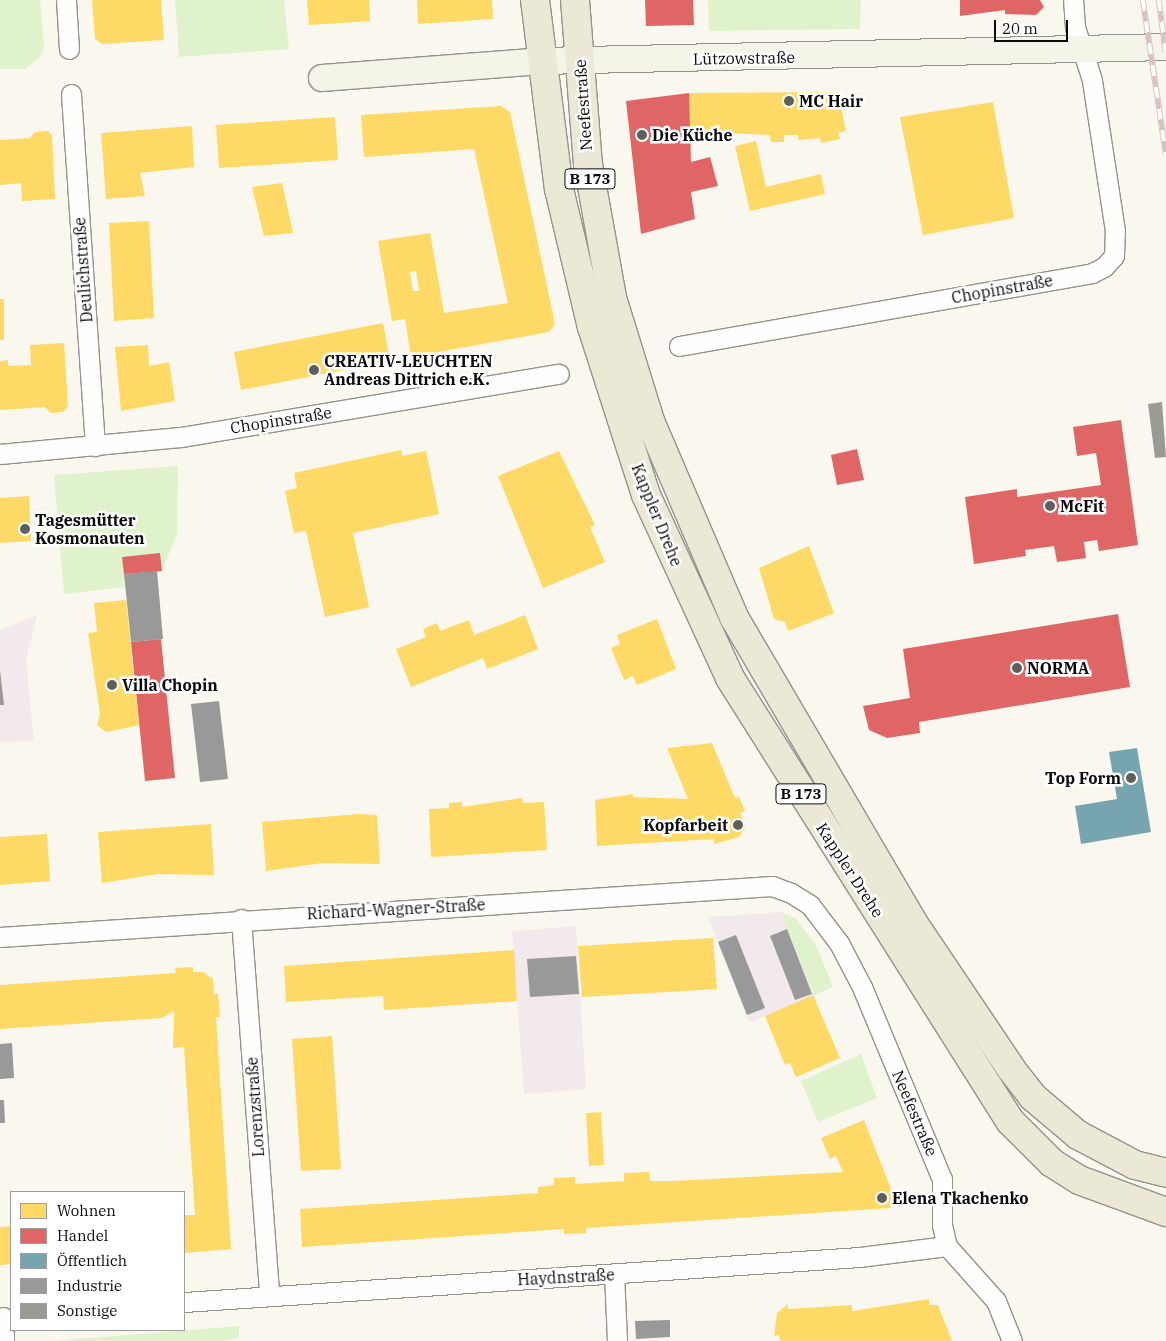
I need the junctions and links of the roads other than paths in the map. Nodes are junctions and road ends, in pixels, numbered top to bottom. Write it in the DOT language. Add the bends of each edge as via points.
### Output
graph roads {
  1 [pos="66,0"];
  2 [pos="535,0"];
  3 [pos="575,0"];
  4 [pos="1073,0"];
  5 [pos="1166,47"];
  6 [pos="69,49"];
  7 [pos="1084,51"];
  8 [pos="580,60"];
  9 [pos="541,61"];
  10 [pos="322,78"];
  11 [pos="71,94"];
  12 [pos="576,271"];
  13 [pos="612,298"];
  14 [pos="679,346"];
  15 [pos="560,374"];
  16 [pos="95,446"];
  17 [pos="0,454"];
  18 [pos="791,893"];
  19 [pos="242,919"];
  20 [pos="0,937"];
  21 [pos="1166,1173"];
  22 [pos="1166,1212"];
  23 [pos="947,1246"];
  24 [pos="614,1274"];
  25 [pos="269,1295"];
  26 [pos="185,1302"];
  27 [pos="5,1317"];
  28 [pos="4,1341"];
  29 [pos="617,1341"];
  30 [pos="1012,1341"];
  1 -- 6 [label="street"];
  2 -- 9 [label="main road, Neefestraße / B 173"];
  3 -- 8 [label="main road, Neefestraße / B 173"];
  4 -- 7 [label="street" via="1075,27"];
  5 -- 7 [label="street, Lützowstraße"];
  7 -- 8 [label="street, Lützowstraße"];
  7 -- 14 [label="street, Chopinstraße" via="1115,231 1114,256 1104,267 1092,273"];
  8 -- 9 [label="street, Lützowstraße"];
  8 -- 13 [label="main road, Neefestraße / B 173" via="588,164"];
  9 -- 10 [label="street, Lützowstraße"];
  9 -- 12 [label="main road, Neefestraße / B 173"];
  11 -- 16 [label="street, Deulichstraße"];
  12 -- 22 [label="main road, Kappler Drehe / B 173" via="646,495 695,606 756,724 1010,1120 1052,1163 1080,1180"];
  13 -- 21 [label="main road, Kappler Drehe / B 173" via="650,421 706,560 758,663 912,921 992,1043 1033,1097 1078,1135 1105,1151"];
  15 -- 16 [label="street, Chopinstraße" via="181,437"];
  16 -- 17 [label="street, Chopinstraße"];
  18 -- 19 [label="street, Richard-Wagner-Straße" via="772,886"];
  18 -- 23 [label="street, Neefestraße" via="810,905 839,943 862,987 942,1179 942,1225"];
  19 -- 20 [label="street, Richard-Wagner-Straße"];
  19 -- 25 [label="street, Lorenzstraße"];
  23 -- 24 [label="street, Haydnstraße"];
  23 -- 30 [label="street" via="996,1301"];
  24 -- 25 [label="street, Haydnstraße"];
  24 -- 29 [label="street"];
  25 -- 26 [label="street, Haydnstraße"];
  27 -- 28 [label="street"];
}
